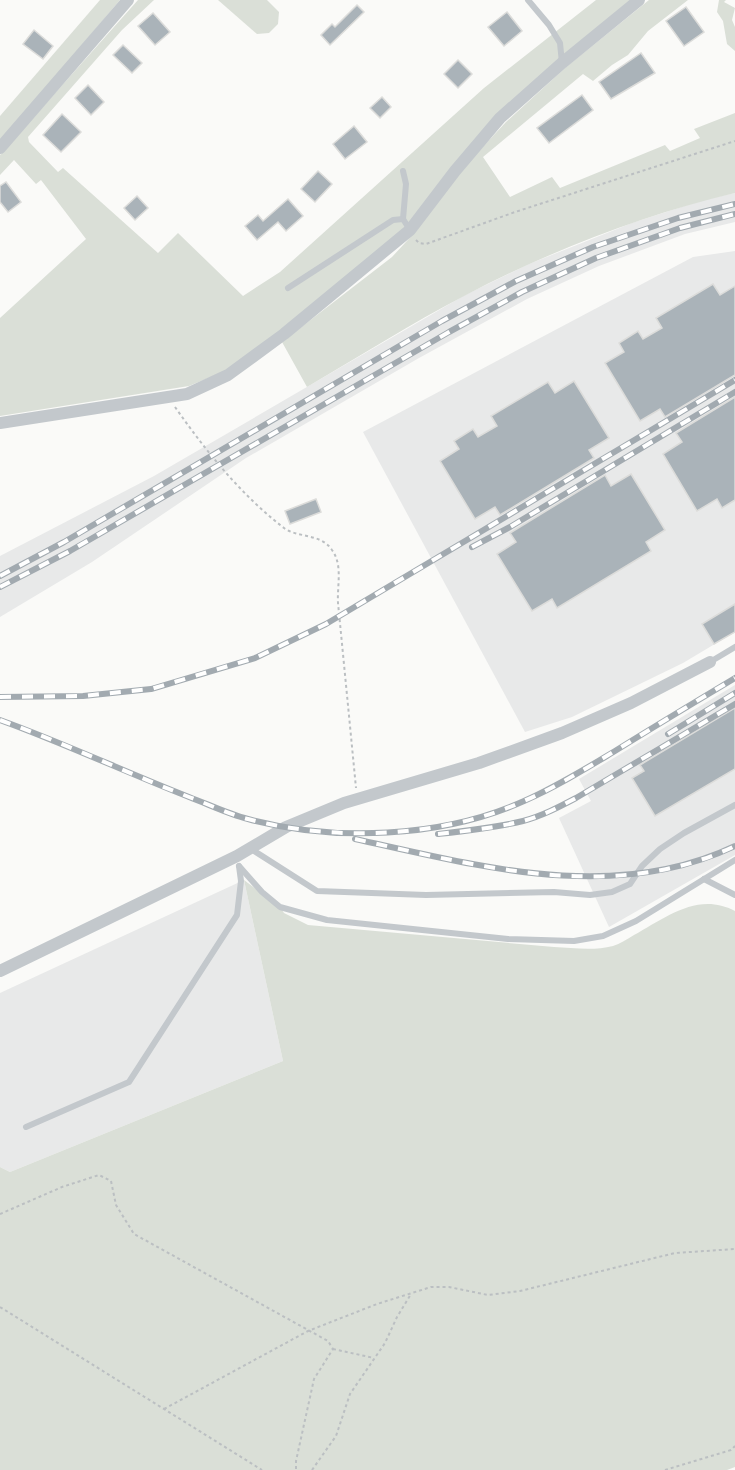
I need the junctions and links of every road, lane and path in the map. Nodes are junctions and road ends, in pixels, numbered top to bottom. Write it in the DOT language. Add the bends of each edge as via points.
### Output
graph roads {
  1 [pos="128,0"];
  2 [pos="528,0"];
  3 [pos="639,0"];
  4 [pos="562,63"];
  5 [pos="735,141"];
  6 [pos="0,148"];
  7 [pos="403,171"];
  8 [pos="406,224"];
  9 [pos="288,288"];
  10 [pos="168,397"];
  11 [pos="0,423"];
  12 [pos="735,647"];
  13 [pos="710,662"];
  14 [pos="357,800"];
  15 [pos="735,805"];
  16 [pos="251,849"];
  17 [pos="735,860"];
  18 [pos="238,861"];
  19 [pos="704,879"];
  20 [pos="735,895"];
  21 [pos="0,972"];
  22 [pos="26,1127"];
  23 [pos="0,1214"];
  24 [pos="735,1249"];
  25 [pos="411,1294"];
  26 [pos="0,1307"];
  27 [pos="308,1331"];
  28 [pos="333,1348"];
  29 [pos="374,1358"];
  30 [pos="164,1408"];
  31 [pos="735,1447"];
  32 [pos="262,1470"];
  33 [pos="296,1470"];
  34 [pos="312,1470"];
  35 [pos="664,1470"];
  1 -- 6 [label="street"];
  2 -- 4 [label="lane" via="560,43"];
  3 -- 4 [label="street"];
  4 -- 8 [label="street" via="500,118"];
  5 -- 8 [label="path" via="426,244 419,243"];
  7 -- 8 [label="lane"];
  8 -- 9 [label="lane" via="393,220"];
  8 -- 10 [label="street" via="284,334 228,375 187,394"];
  10 -- 11 [label="street"];
  10 -- 14 [label="path" via="232,482 286,530 313,536 331,548 339,564 338,597"];
  12 -- 13 [label="lane"];
  13 -- 14 [label="street" via="562,733"];
  14 -- 16 [label="street" via="286,827"];
  15 -- 16 [label="lane" via="660,849 630,884 590,895 317,891"];
  16 -- 18 [label="street"];
  17 -- 19 [label="lane"];
  18 -- 19 [label="lane" via="262,892 280,907 327,920 508,939 574,941 603,936 636,921"];
  18 -- 21 [label="street"];
  18 -- 22 [label="lane" via="241,881 237,915 129,1082"];
  19 -- 20 [label="lane"];
  23 -- 27 [label="path" via="99,1175 111,1181 116,1205 134,1234"];
  24 -- 25 [label="path" via="675,1253 520,1291 488,1295 431,1287"];
  25 -- 27 [label="path"];
  25 -- 29 [label="path"];
  26 -- 30 [label="path"];
  27 -- 28 [label="path"];
  27 -- 30 [label="path"];
  28 -- 29 [label="path"];
  28 -- 33 [label="path" via="314,1379"];
  29 -- 34 [label="path" via="350,1394 336,1436"];
  30 -- 32 [label="path"];
  31 -- 35 [label="path"];
}
